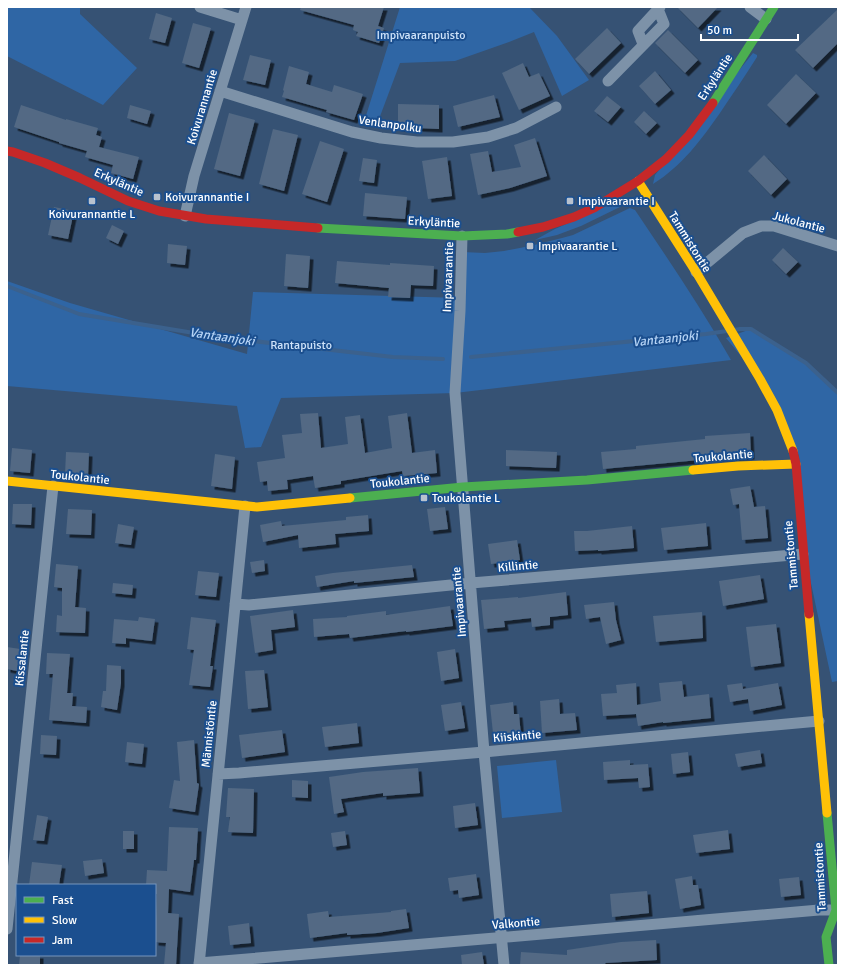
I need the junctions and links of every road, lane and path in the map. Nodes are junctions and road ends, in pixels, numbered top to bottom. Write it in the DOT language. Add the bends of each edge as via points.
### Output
graph roads {
  1 [pos="200,7"];
  2 [pos="246,7"];
  3 [pos="750,7"];
  4 [pos="774,7"];
  5 [pos="659,8"];
  6 [pos="766,19"];
  7 [pos="242,20"];
  8 [pos="608,81"];
  9 [pos="220,91"];
  10 [pos="556,107"];
  11 [pos="7,152"];
  12 [pos="638,181"];
  13 [pos="185,216"];
  14 [pos="462,236"];
  15 [pos="838,246"];
  16 [pos="696,272"];
  17 [pos="796,464"];
  18 [pos="7,481"];
  19 [pos="53,486"];
  20 [pos="463,487"];
  21 [pos="245,506"];
  22 [pos="803,554"];
  23 [pos="471,583"];
  24 [pos="235,604"];
  25 [pos="819,721"];
  26 [pos="484,752"];
  27 [pos="218,774"];
  28 [pos="837,910"];
  29 [pos="7,929"];
  30 [pos="501,937"];
  31 [pos="199,964"];
  32 [pos="504,965"];
  33 [pos="829,965"];
  1 -- 7 [label="street"];
  2 -- 7 [label="street, Koivurannantie"];
  3 -- 6 [label="street"];
  4 -- 6 [label="street, Erkyläntie"];
  5 -- 8 [label="street" via="664,24"];
  6 -- 12 [label="street, Erkyläntie" via="716,99 689,135 666,159"];
  7 -- 9 [label="street, Koivurannantie"];
  9 -- 10 [label="street, Venlanpolku" via="352,132 417,142 453,142 488,137 516,128"];
  9 -- 13 [label="street, Koivurannantie" via="194,176"];
  11 -- 13 [label="street, Erkyläntie" via="45,163 128,201"];
  12 -- 14 [label="street, Erkyläntie" via="594,208 543,227 507,234"];
  12 -- 16 [label="street, Tammistontie"];
  13 -- 14 [label="street, Erkyläntie" via="336,229"];
  14 -- 20 [label="street, Impivaarantie" via="455,393"];
  15 -- 16 [label="street, Jukolantie" via="774,226 761,226 743,233"];
  16 -- 17 [label="street, Tammistontie" via="777,410"];
  17 -- 20 [label="street, Toukolantie" via="738,466 587,480"];
  17 -- 22 [label="street, Tammistontie"];
  18 -- 19 [label="street, Toukolantie"];
  19 -- 21 [label="street, Toukolantie"];
  19 -- 29 [label="street, Kissalantie"];
  20 -- 21 [label="street, Toukolantie" via="257,507"];
  20 -- 23 [label="street, Impivaarantie"];
  21 -- 24 [label="street, Männistöntie"];
  22 -- 23 [label="street, Killintie"];
  22 -- 25 [label="street, Tammistontie"];
  23 -- 24 [label="street, Killintie" via="249,605"];
  23 -- 26 [label="street, Impivaarantie"];
  24 -- 27 [label="street, Männistöntie"];
  25 -- 26 [label="street, Kiiskintie"];
  25 -- 28 [label="street, Tammistontie"];
  26 -- 27 [label="street, Kiiskintie"];
  26 -- 30 [label="street, Impivaarantie"];
  27 -- 31 [label="street, Männistöntie"];
  28 -- 30 [label="street, Valkontie"];
  28 -- 33 [label="street, Tammistontie" via="826,937"];
  30 -- 31 [label="street, Valkontie"];
  30 -- 32 [label="street, Impivaarantie"];
}
